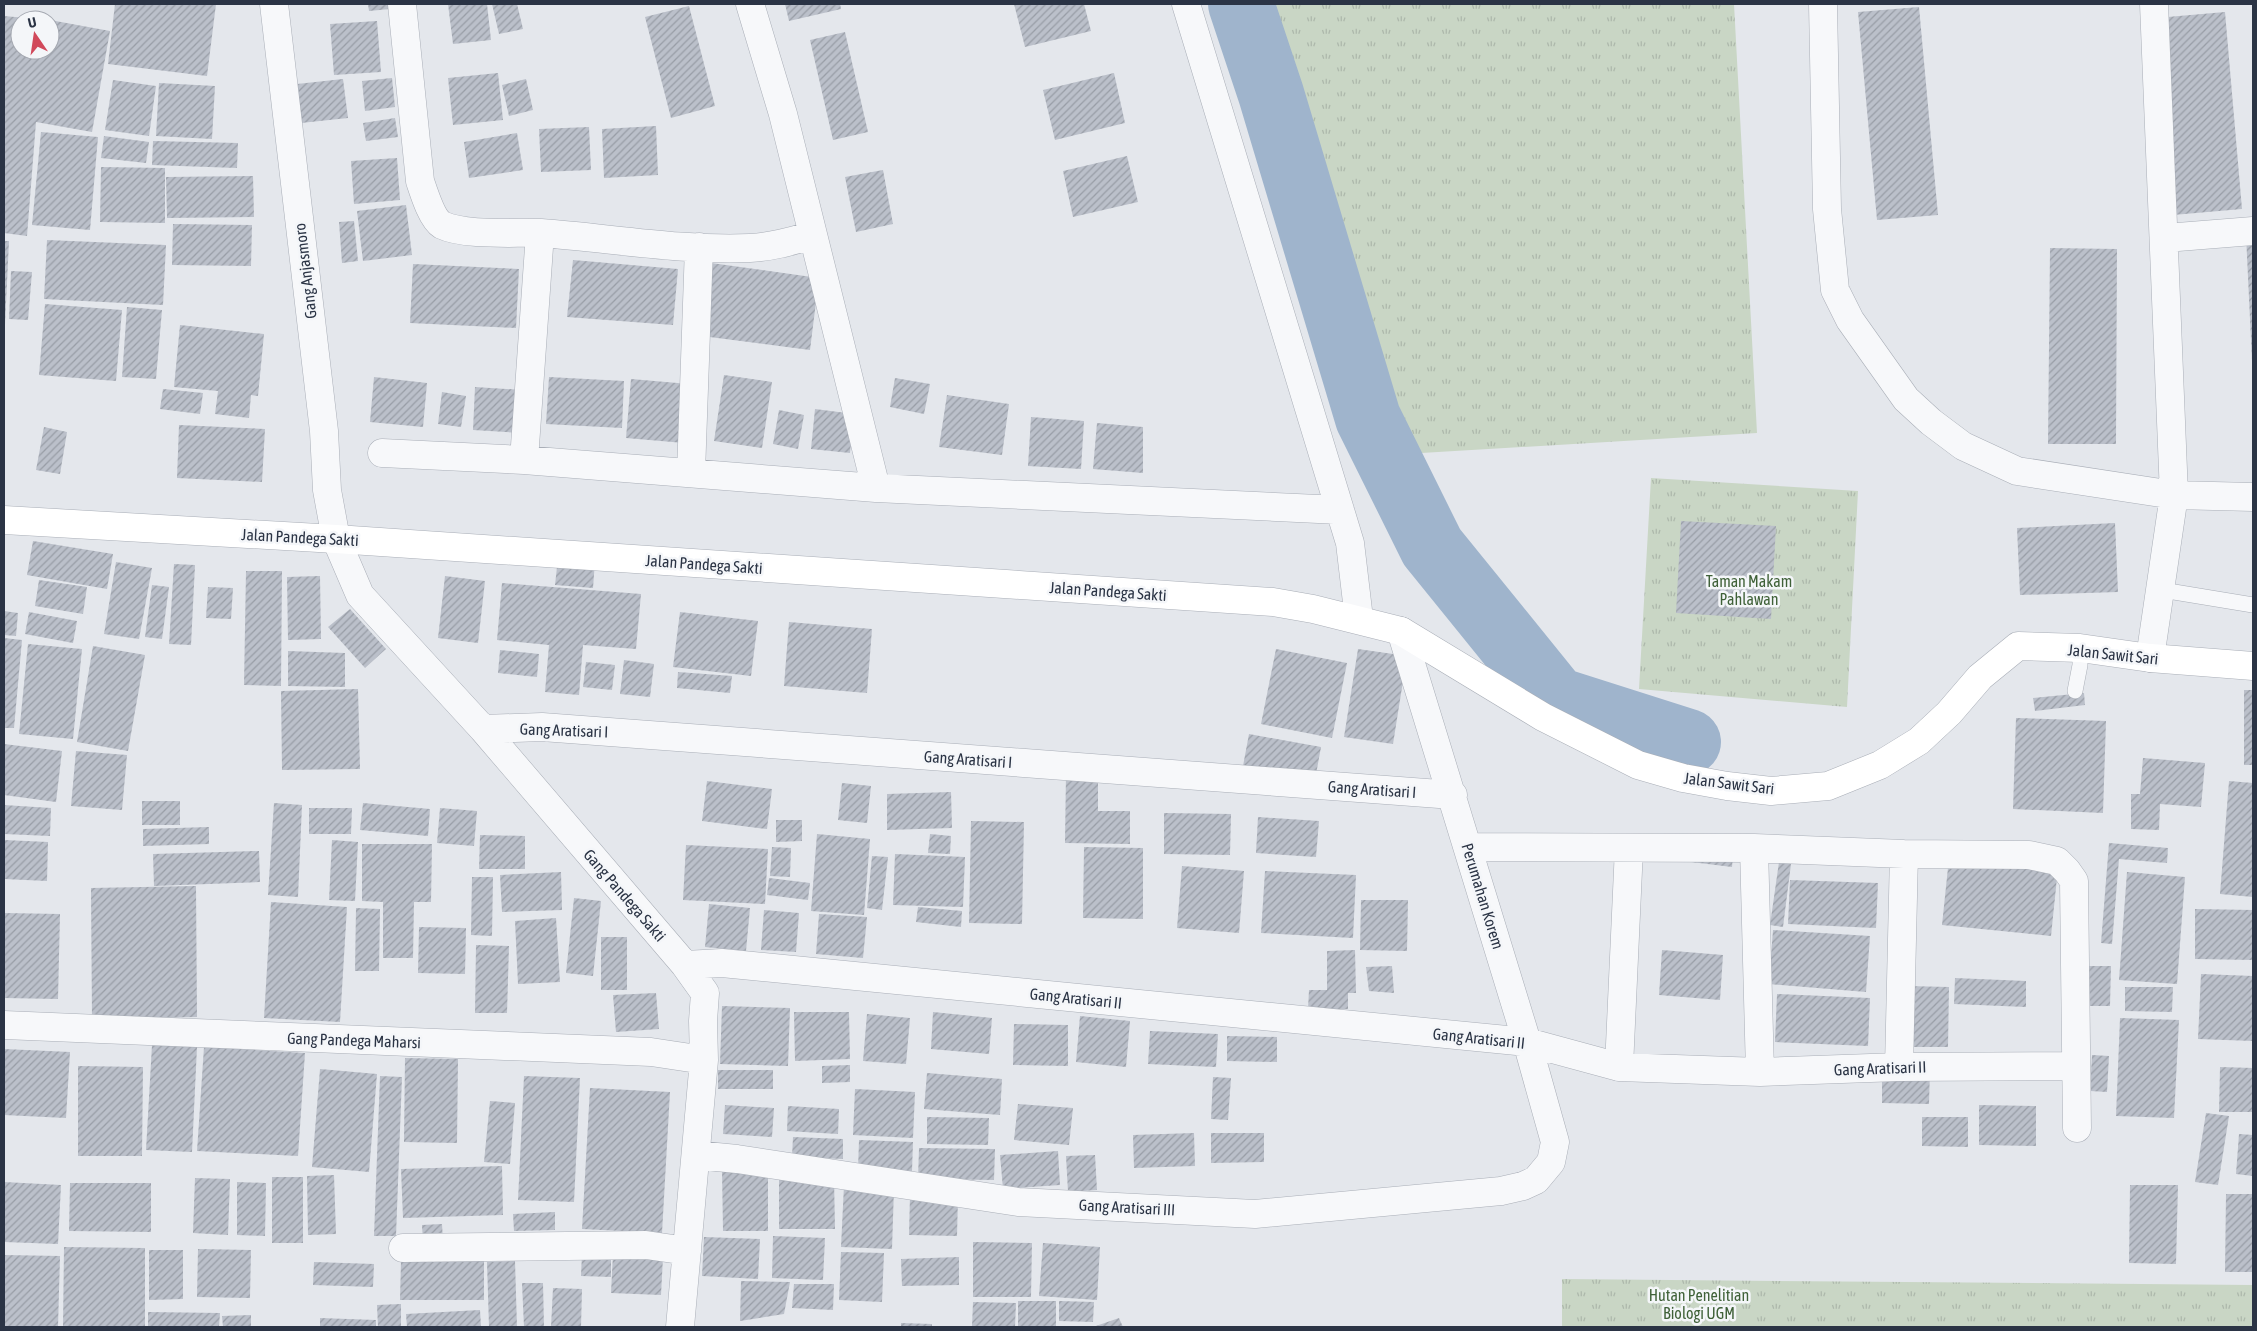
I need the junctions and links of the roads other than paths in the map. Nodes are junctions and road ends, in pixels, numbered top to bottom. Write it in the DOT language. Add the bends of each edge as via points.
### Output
graph roads {
  1 [pos="274,4"];
  2 [pos="402,4"];
  3 [pos="750,4"];
  4 [pos="1186,4"];
  5 [pos="1823,4"];
  6 [pos="2154,4"];
  7 [pos="2253,230"];
  8 [pos="540,233"];
  9 [pos="813,235"];
  10 [pos="2164,238"];
  11 [pos="699,247"];
  12 [pos="382,453"];
  13 [pos="524,460"];
  14 [pos="691,473"];
  15 [pos="876,488"];
  16 [pos="2174,495"];
  17 [pos="2253,497"];
  18 [pos="1340,510"];
  19 [pos="4,520"];
  20 [pos="336,539"];
  21 [pos="2162,590"];
  22 [pos="2253,605"];
  23 [pos="1359,620"];
  24 [pos="1401,631"];
  25 [pos="2080,648"];
  26 [pos="2150,658"];
  27 [pos="2253,666"];
  28 [pos="2075,690"];
  29 [pos="483,730"];
  30 [pos="1453,795"];
  31 [pos="1468,847"];
  32 [pos="1629,848"];
  33 [pos="1754,848"];
  34 [pos="1904,854"];
  35 [pos="685,965"];
  36 [pos="4,1025"];
  37 [pos="1527,1042"];
  38 [pos="704,1060"];
  39 [pos="2075,1066"];
  40 [pos="1619,1067"];
  41 [pos="1899,1067"];
  42 [pos="1760,1072"];
  43 [pos="2077,1128"];
  44 [pos="696,1155"];
  45 [pos="1551,1162"];
  46 [pos="404,1248"];
  47 [pos="687,1251"];
  48 [pos="680,1327"];
  1 -- 20 [label="street, Gang Anjasmoro"];
  2 -- 8 [label="street" via="420,181 428,204 441,224 460,230"];
  3 -- 9 [label="street" via="783,114"];
  4 -- 18 [label="street"];
  5 -- 16 [label="street" via="1827,209 1835,290 1850,320 1906,399 1963,446 2017,471"];
  6 -- 10 [label="street"];
  7 -- 10 [label="street"];
  8 -- 11 [label="street"];
  8 -- 13 [label="street"];
  9 -- 11 [label="street" via="778,245 750,248"];
  9 -- 15 [label="street"];
  10 -- 16 [label="street"];
  11 -- 14 [label="street"];
  12 -- 13 [label="street"];
  13 -- 14 [label="street"];
  14 -- 15 [label="street"];
  15 -- 18 [label="street"];
  16 -- 17 [label="street"];
  16 -- 21 [label="street"];
  18 -- 23 [label="street" via="1350,542"];
  19 -- 20 [label="main road, Jalan Pandega Sakti"];
  20 -- 23 [label="main road, Jalan Pandega Sakti" via="1272,602"];
  20 -- 29 [label="street, Gang Pandega Sakti" via="360,595"];
  21 -- 22 [label="lane"];
  21 -- 26 [label="street"];
  23 -- 24 [label="main road, Jalan Pandega Sakti"];
  24 -- 25 [label="main road, Jalan Sawit Sari" via="1543,717 1638,765 1683,778 1771,791 1828,786 1880,766 1919,740 1950,713 1980,677 2018,646"];
  24 -- 30 [label="street, Perumahan Korem"];
  25 -- 26 [label="main road, Jalan Sawit Sari"];
  25 -- 28 [label="lane"];
  26 -- 27 [label="main road, Jalan Sawit Sari"];
  29 -- 30 [label="street, Gang Aratisari I" via="542,727"];
  29 -- 35 [label="street, Gang Pandega Sakti"];
  30 -- 31 [label="street, Perumahan Korem"];
  31 -- 32 [label="street"];
  31 -- 37 [label="street, Perumahan Korem"];
  32 -- 33 [label="street"];
  32 -- 40 [label="street"];
  33 -- 34 [label="street"];
  33 -- 42 [label="street"];
  34 -- 39 [label="street" via="2029,855 2057,861 2067,871 2074,881"];
  34 -- 41 [label="street"];
  35 -- 37 [label="street, Gang Aratisari II" via="722,963"];
  35 -- 38 [label="street, Gang Pandega Sakti" via="705,993"];
  36 -- 38 [label="street, Gang Pandega Maharsi" via="641,1051"];
  37 -- 40 [label="street, Gang Aratisari II"];
  37 -- 45 [label="street, Perumahan Korem" via="1555,1142"];
  38 -- 44 [label="street, Gang Pandega Sakti"];
  39 -- 41 [label="street, Gang Aratisari II"];
  39 -- 43 [label="street"];
  40 -- 42 [label="street, Gang Aratisari II"];
  41 -- 42 [label="street, Gang Aratisari II"];
  44 -- 45 [label="street, Gang Aratisari III" via="1018,1202 1256,1214 1501,1191 1536,1180"];
  44 -- 47 [label="street, Gang Pandega Sakti"];
  46 -- 47 [label="street" via="646,1245"];
  47 -- 48 [label="street, Gang Pandega Sakti"];
}
